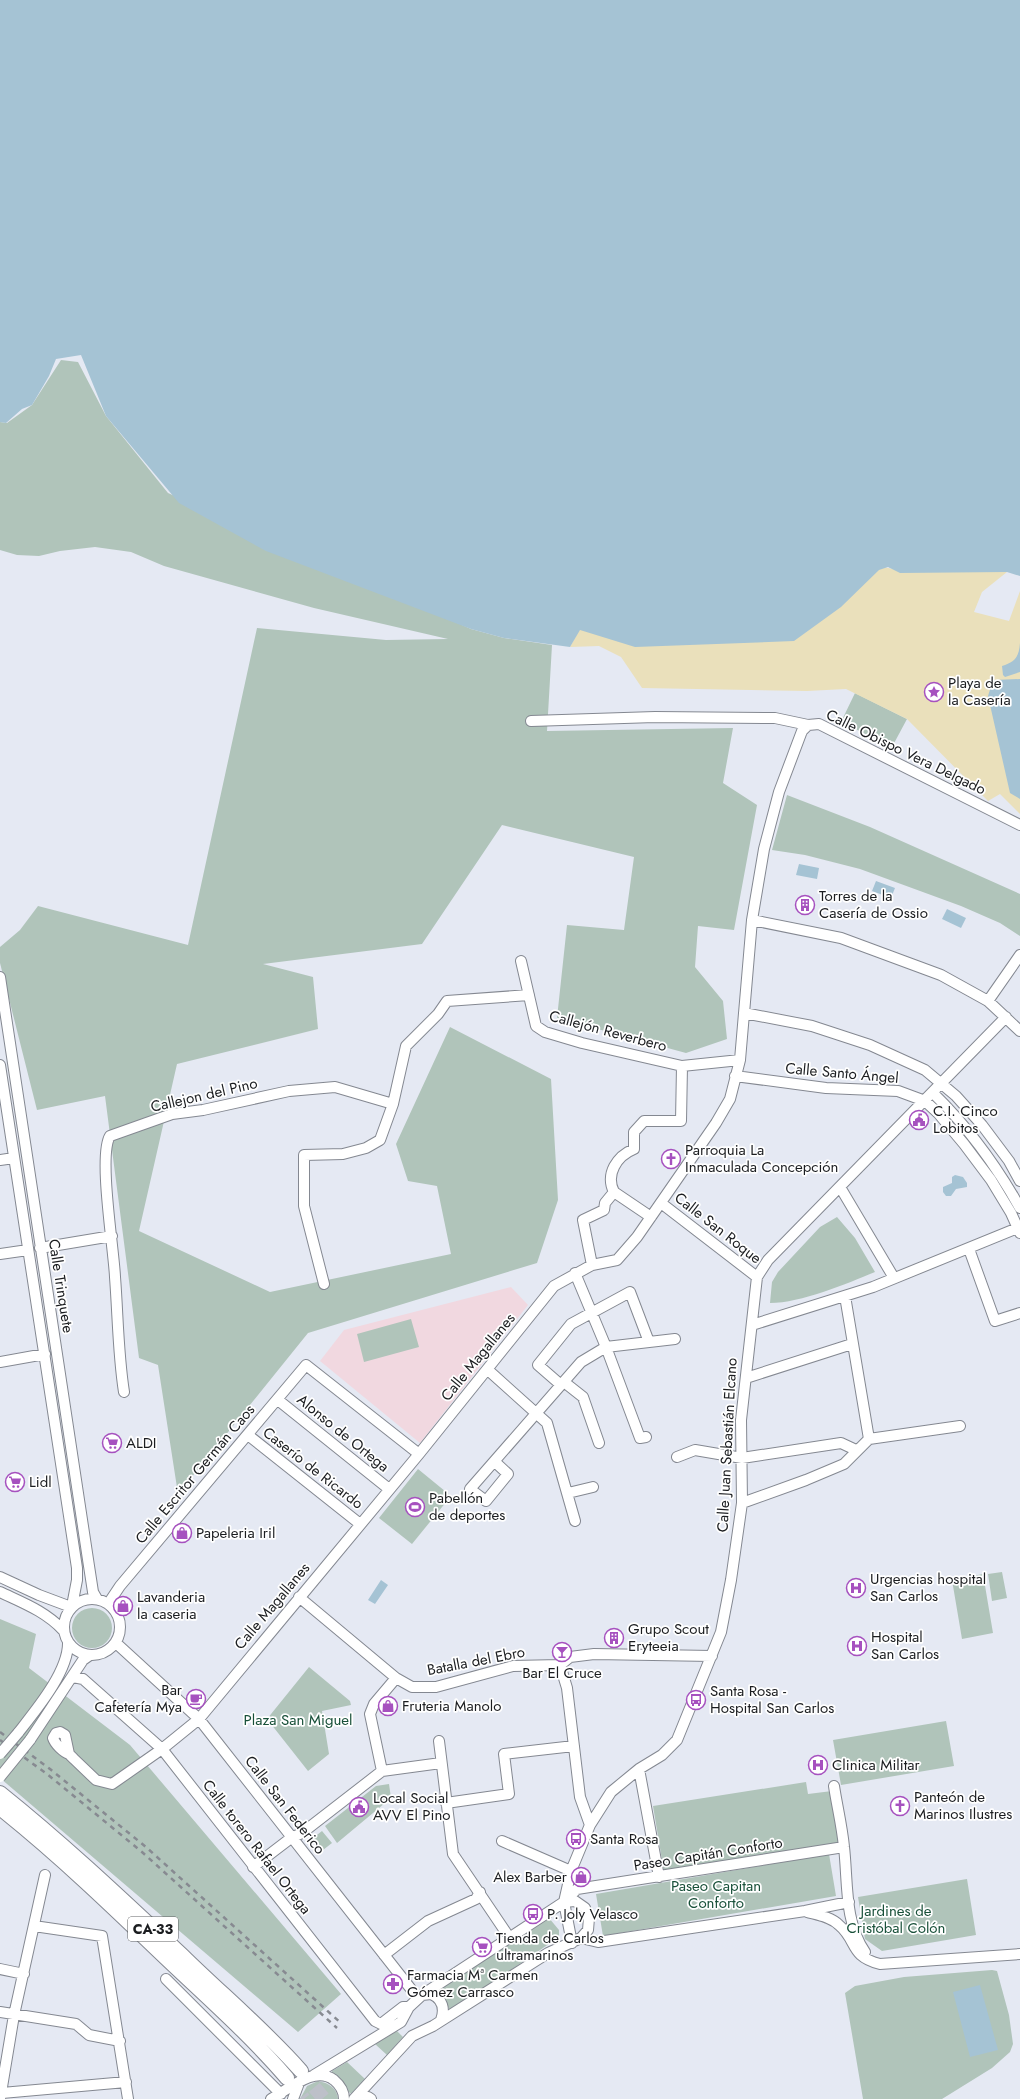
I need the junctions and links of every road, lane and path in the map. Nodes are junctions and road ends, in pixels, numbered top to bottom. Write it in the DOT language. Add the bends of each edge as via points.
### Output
graph roads {
  1 [pos="531,721"];
  2 [pos="808,725"];
  3 [pos="1020,825"];
  4 [pos="752,920"];
  5 [pos="1020,955"];
  6 [pos="521,961"];
  7 [pos="0,977"];
  8 [pos="529,995"];
  9 [pos="988,1001"];
  10 [pos="744,1013"];
  11 [pos="1006,1017"];
  12 [pos="1020,1031"];
  13 [pos="740,1060"];
  14 [pos="0,1066"];
  15 [pos="682,1066"];
  16 [pos="736,1076"];
  17 [pos="942,1083"];
  18 [pos="933,1093"];
  19 [pos="924,1101"];
  20 [pos="393,1104"];
  21 [pos="14,1158"];
  22 [pos="0,1160"];
  23 [pos="1020,1181"];
  24 [pos="840,1187"];
  25 [pos="614,1192"];
  26 [pos="660,1203"];
  27 [pos="1020,1208"];
  28 [pos="651,1217"];
  29 [pos="1019,1229"];
  30 [pos="112,1236"];
  31 [pos="40,1248"];
  32 [pos="969,1249"];
  33 [pos="28,1250"];
  34 [pos="0,1254"];
  35 [pos="592,1265"];
  36 [pos="575,1274"];
  37 [pos="757,1277"];
  38 [pos="894,1278"];
  39 [pos="324,1284"];
  40 [pos="845,1296"];
  41 [pos="592,1313"];
  42 [pos="1020,1313"];
  43 [pos="752,1325"];
  44 [pos="675,1339"];
  45 [pos="649,1342"];
  46 [pos="852,1344"];
  47 [pos="606,1347"];
  48 [pos="45,1354"];
  49 [pos="0,1362"];
  50 [pos="488,1370"];
  51 [pos="746,1378"];
  52 [pos="563,1383"];
  53 [pos="124,1392"];
  54 [pos="278,1400"];
  55 [pos="536,1412"];
  56 [pos="960,1426"];
  57 [pos="248,1435"];
  58 [pos="643,1437"];
  59 [pos="869,1439"];
  60 [pos="600,1442"];
  61 [pos="856,1450"];
  62 [pos="419,1454"];
  63 [pos="677,1457"];
  64 [pos="742,1458"];
  65 [pos="495,1462"];
  66 [pos="593,1487"];
  67 [pos="389,1489"];
  68 [pos="568,1493"];
  69 [pos="742,1503"];
  70 [pos="575,1521"];
  71 [pos="360,1524"];
  72 [pos="0,1578"];
  73 [pos="0,1592"];
  74 [pos="299,1597"];
  75 [pos="97,1599"];
  76 [pos="108,1604"];
  77 [pos="72,1606"];
  78 [pos="63,1630"];
  79 [pos="68,1642"];
  80 [pos="116,1643"];
  81 [pos="90,1655"];
  82 [pos="712,1656"];
  83 [pos="560,1665"];
  84 [pos="72,1677"];
  85 [pos="396,1678"];
  86 [pos="199,1718"];
  87 [pos="439,1741"];
  88 [pos="574,1746"];
  89 [pos="162,1749"];
  90 [pos="0,1754"];
  91 [pos="69,1754"];
  92 [pos="441,1763"];
  93 [pos="639,1769"];
  94 [pos="382,1771"];
  95 [pos="0,1777"];
  96 [pos="834,1786"];
  97 [pos="0,1793"];
  98 [pos="446,1803"];
  99 [pos="0,1808"];
  100 [pos="590,1825"];
  101 [pos="291,1838"];
  102 [pos="502,1841"];
  103 [pos="844,1847"];
  104 [pos="253,1868"];
  105 [pos="571,1871"];
  106 [pos="45,1875"];
  107 [pos="660,1877"];
  108 [pos="478,1895"];
  109 [pos="564,1902"];
  110 [pos="849,1902"];
  111 [pos="805,1911"];
  112 [pos="34,1926"];
  113 [pos="510,1937"];
  114 [pos="576,1940"];
  115 [pos="1020,1954"];
  116 [pos="384,1955"];
  117 [pos="880,1964"];
  118 [pos="0,1970"];
  119 [pos="24,1974"];
  120 [pos="166,1979"];
  121 [pos="420,1996"];
  122 [pos="410,2007"];
  123 [pos="0,2012"];
  124 [pos="14,2015"];
  125 [pos="441,2020"];
  126 [pos="402,2022"];
  127 [pos="412,2036"];
  128 [pos="120,2040"];
  129 [pos="2,2077"];
  130 [pos="301,2077"];
  131 [pos="126,2082"];
  132 [pos="281,2094"];
  133 [pos="1,2096"];
  134 [pos="345,2097"];
  135 [pos="128,2099"];
  136 [pos="271,2099"];
  137 [pos="293,2099"];
  138 [pos="355,2099"];
  139 [pos="371,2099"];
  1 -- 2 [label="street" via="655,717 775,718"];
  2 -- 3 [label="street, Calle Obispo Vera Delgado" via="819,724"];
  2 -- 4 [label="street, Calle Obispo Vera Delgado" via="802,732 779,792 764,849"];
  4 -- 9 [label="street" via="841,938 941,975"];
  4 -- 10 [label="street, Calle Obispo Vera Delgado"];
  5 -- 9 [label="street"];
  6 -- 8 [label="street, Callejón Reverbero"];
  7 -- 31 [label="street, Calle Trinquete"];
  8 -- 15 [label="street, Callejón Reverbero" via="536,1026 545,1032"];
  8 -- 20 [label="street" via="447,1000 438,1014 406,1046"];
  9 -- 11 [label="street"];
  10 -- 13 [label="street, Calle Magallanes"];
  10 -- 17 [label="street, Calle Santo Ángel" via="812,1026 870,1045 925,1070"];
  11 -- 12 [label="street"];
  11 -- 17 [label="street, Calle Juan Sebastián Elcano"];
  13 -- 15 [label="street, Callejón Reverbero"];
  13 -- 16 [label="street, Calle Magallanes"];
  14 -- 21 [label="street, Calle Trinquete"];
  15 -- 25 [label="street" via="680,1120 644,1121 634,1132 634,1149 623,1153 610,1173"];
  16 -- 19 [label="street, Calle Santo Ángel" via="826,1088 898,1091"];
  16 -- 26 [label="street, Calle Magallanes" via="730,1099 716,1123"];
  17 -- 18 [label="street, Calle Juan Sebastián Elcano"];
  17 -- 23 [label="street, Calle Santo Ángel" via="982,1125 1009,1161"];
  18 -- 19 [label="street, Calle Juan Sebastián Elcano"];
  18 -- 27 [label="street" via="971,1134 997,1168"];
  19 -- 24 [label="street, Calle Juan Sebastián Elcano"];
  19 -- 29 [label="street, Calle Santo Ángel" via="938,1113 991,1180"];
  20 -- 30 [label="street, Callejon del Pino" via="335,1087 289,1091 203,1110 172,1114 114,1133 108,1140 106,1151 106,1184"];
  20 -- 39 [label="street" via="380,1140 366,1148 343,1154 304,1156 304,1206"];
  21 -- 22 [label="street"];
  21 -- 33 [label="street, Calle Trinquete"];
  24 -- 37 [label="street, Calle Juan Sebastián Elcano" via="768,1260"];
  24 -- 38 [label="street"];
  25 -- 28 [label="street"];
  25 -- 35 [label="street" via="605,1203 604,1210 583,1220"];
  26 -- 28 [label="street, Calle Magallanes"];
  26 -- 37 [label="street, Calle San Roque"];
  28 -- 35 [label="street, Calle Magallanes" via="617,1260"];
  29 -- 32 [label="street"];
  30 -- 31 [label="street"];
  30 -- 53 [label="street, Callejon del Pino" via="118,1355"];
  31 -- 75 [label="street, Calle Trinquete" via="93,1592"];
  32 -- 38 [label="street"];
  32 -- 42 [label="street" via="996,1321"];
  33 -- 34 [label="street"];
  33 -- 48 [label="street, Calle Trinquete"];
  35 -- 36 [label="street, Calle Magallanes"];
  36 -- 41 [label="street"];
  36 -- 50 [label="street, Calle Magallanes" via="554,1286"];
  37 -- 43 [label="street, Calle Juan Sebastián Elcano"];
  38 -- 40 [label="street"];
  40 -- 43 [label="street"];
  40 -- 46 [label="street"];
  41 -- 45 [label="street" via="630,1292"];
  41 -- 47 [label="street"];
  41 -- 52 [label="street" via="571,1324 538,1364"];
  43 -- 51 [label="street, Calle Juan Sebastián Elcano" via="748,1342"];
  44 -- 45 [label="street"];
  45 -- 47 [label="street"];
  46 -- 51 [label="street"];
  46 -- 59 [label="street"];
  47 -- 52 [label="street" via="581,1362"];
  47 -- 58 [label="street"];
  48 -- 49 [label="street"];
  48 -- 77 [label="street, Calle Trinquete" via="77,1568"];
  50 -- 55 [label="street"];
  50 -- 62 [label="street, Calle Magallanes"];
  51 -- 64 [label="street, Calle Juan Sebastián Elcano" via="741,1420"];
  52 -- 55 [label="street"];
  52 -- 60 [label="street" via="583,1397"];
  54 -- 57 [label="street, Calle Escritor Germán Caos"];
  54 -- 62 [label="street, Calle Escritor Germán Caos" via="306,1364"];
  54 -- 67 [label="street, Alonso de Ortega"];
  55 -- 65 [label="street"];
  55 -- 68 [label="street" via="547,1423"];
  56 -- 59 [label="street"];
  57 -- 71 [label="street, Caserío de Ricardo"];
  57 -- 76 [label="street, Calle Escritor Germán Caos" via="120,1586"];
  59 -- 61 [label="street"];
  61 -- 64 [label="street" via="841,1443"];
  61 -- 69 [label="street" via="844,1464"];
  62 -- 67 [label="street, Calle Magallanes"];
  63 -- 64 [label="street" via="695,1450"];
  64 -- 69 [label="street, Calle Juan Sebastián Elcano"];
  66 -- 68 [label="street"];
  67 -- 71 [label="street, Calle Magallanes"];
  68 -- 70 [label="street"];
  69 -- 82 [label="street, Calle Juan Sebastián Elcano" via="721,1632"];
  71 -- 74 [label="street, Calle Magallanes"];
  72 -- 77 [label="street" via="39,1596"];
  73 -- 78 [label="street" via="34,1607 53,1619"];
  74 -- 85 [label="street, Batalla del Ebro"];
  74 -- 86 [label="street, Calle Magallanes"];
  75 -- 76 [label="street"];
  75 -- 77 [label="street" via="84,1599"];
  76 -- 80 [label="street" via="115,1610 120,1626"];
  77 -- 78 [label="street" via="65,1617"];
  78 -- 79 [label="street"];
  79 -- 81 [label="street" via="77,1651"];
  79 -- 90 [label="street, bridge" via="64,1664 53,1684"];
  80 -- 81 [label="street" via="102,1654"];
  80 -- 86 [label="street, Calle San Federico"];
  81 -- 84 [label="street" via="83,1660"];
  82 -- 83 [label="street, Batalla del Ebro" via="594,1654 570,1657"];
  82 -- 93 [label="street, Calle Juan Sebastián Elcano" via="678,1740 662,1755"];
  83 -- 85 [label="street, Batalla del Ebro" via="513,1666 436,1687 412,1687"];
  83 -- 88 [label="street" via="567,1688"];
  84 -- 89 [label="street, Calle torero Rafael Ortega" via="83,1679"];
  84 -- 95 [label="street, bridge" via="30,1740"];
  85 -- 94 [label="street" via="374,1704 370,1714"];
  86 -- 89 [label="street, Calle Magallanes"];
  86 -- 101 [label="street, Calle San Federico"];
  87 -- 92 [label="street"];
  88 -- 98 [label="street" via="504,1754 509,1794"];
  88 -- 100 [label="street" via="580,1797"];
  89 -- 91 [label="street, Calle Magallanes" via="112,1784 96,1780"];
  89 -- 104 [label="street, Calle torero Rafael Ortega"];
  92 -- 94 [label="street"];
  92 -- 98 [label="street"];
  93 -- 100 [label="street, Calle Juan Sebastián Elcano" via="606,1798"];
  93 -- 107 [label="street"];
  94 -- 101 [label="street" via="302,1833"];
  96 -- 103 [label="street"];
  97 -- 130 [label="highway, CA-33" via="91,1870 268,2035"];
  98 -- 108 [label="street" via="453,1854"];
  99 -- 130 [label="highway, CA-33" via="82,1878 256,2044"];
  100 -- 105 [label="street, Calle Juan Sebastián Elcano"];
  101 -- 104 [label="street"];
  101 -- 116 [label="street, Calle San Federico"];
  102 -- 105 [label="street"];
  103 -- 107 [label="street, Paseo Capitán Conforto"];
  103 -- 110 [label="street"];
  104 -- 122 [label="street, Calle torero Rafael Ortega" via="379,2024 403,2007"];
  105 -- 109 [label="street, Calle Juan Sebastián Elcano"];
  106 -- 112 [label="street"];
  107 -- 109 [label="street, Paseo Capitán Conforto" via="577,1889"];
  108 -- 113 [label="street"];
  108 -- 116 [label="street" via="428,1921"];
  109 -- 113 [label="street"];
  109 -- 114 [label="street"];
  109 -- 114 [label="street" via="575,1901 585,1908 588,1914 588,1930"];
  110 -- 111 [label="street"];
  110 -- 117 [label="street" via="859,1942 864,1951"];
  111 -- 114 [label="street" via="598,1942"];
  111 -- 117 [label="street" via="838,1924 858,1953 870,1962"];
  112 -- 119 [label="street"];
  112 -- 128 [label="street" via="102,1936"];
  113 -- 121 [label="street"];
  114 -- 125 [label="street" via="548,1953"];
  115 -- 117 [label="street"];
  116 -- 121 [label="street, Calle San Federico"];
  118 -- 119 [label="street"];
  119 -- 124 [label="street"];
  120 -- 132 [label="street"];
  121 -- 122 [label="street"];
  121 -- 125 [label="street" via="431,1994 440,2000 444,2006"];
  122 -- 126 [label="street"];
  123 -- 124 [label="street"];
  124 -- 128 [label="street" via="76,2024 89,2035"];
  124 -- 129 [label="street"];
  125 -- 127 [label="street"];
  126 -- 127 [label="street"];
  126 -- 130 [label="street"];
  127 -- 138 [label="street"];
  128 -- 131 [label="street"];
  129 -- 133 [label="street"];
  130 -- 132 [label="street"];
  130 -- 134 [label="street" via="331,2078 340,2086"];
  130 -- 137 [label="street"];
  131 -- 133 [label="street"];
  131 -- 135 [label="street"];
  132 -- 136 [label="street"];
  138 -- 139 [label="street"];
}
